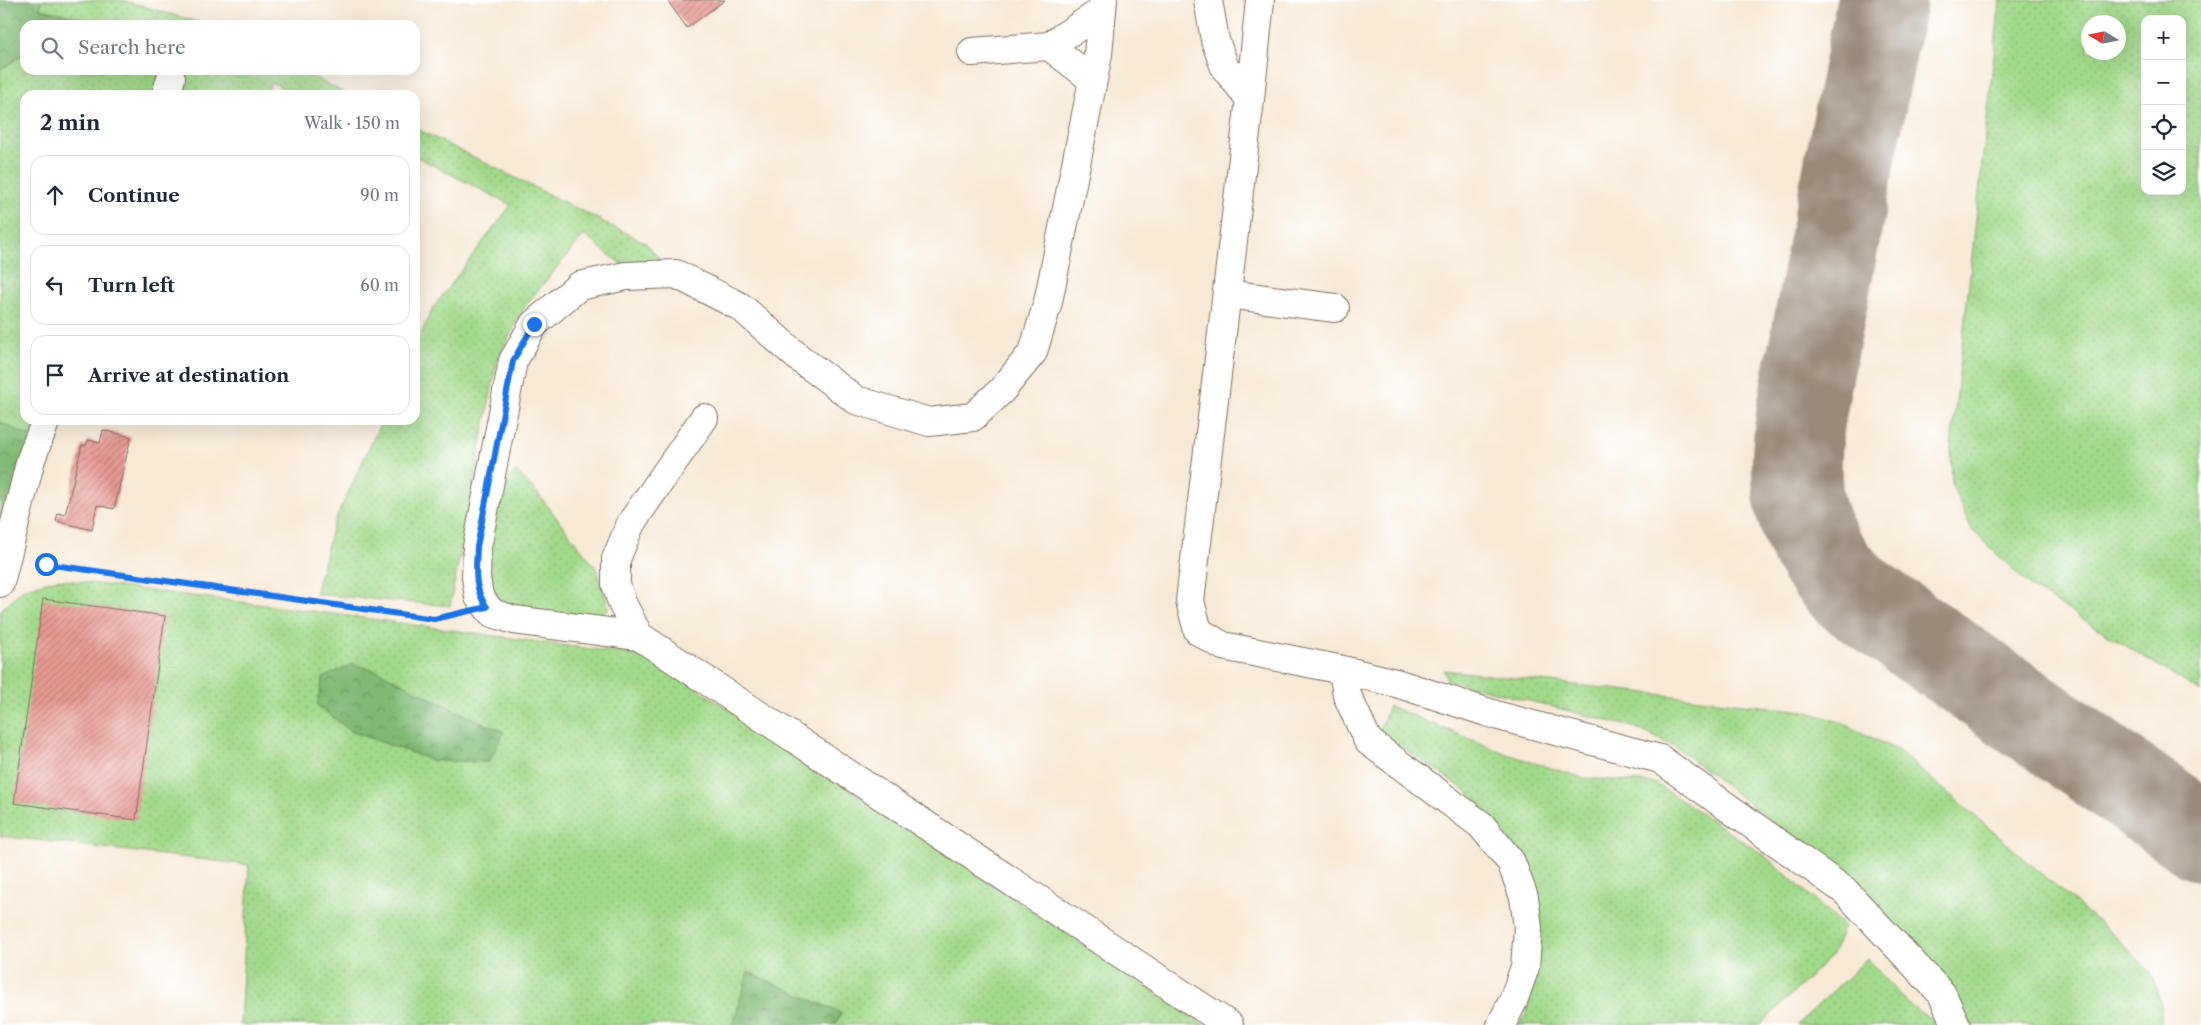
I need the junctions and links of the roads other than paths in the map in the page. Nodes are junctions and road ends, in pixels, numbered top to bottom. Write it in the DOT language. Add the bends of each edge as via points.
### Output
graph roads {
  1 [pos="1208,0"];
  2 [pos="1260,0"];
  3 [pos="1103,6"];
  4 [pos="1050,46"];
  5 [pos="972,52"];
  6 [pos="1093,80"];
  7 [pos="1250,99"];
  8 [pos="1227,294"];
  9 [pos="1335,308"];
  10 [pos="704,418"];
  11 [pos="44,425"];
  12 [pos="2,576"];
  13 [pos="639,636"];
  14 [pos="1344,670"];
  15 [pos="1229,1025"];
  16 [pos="1501,1025"];
  17 [pos="1956,1025"];
  1 -- 7 [label="lane" via="1215,40 1225,68"];
  2 -- 7 [label="lane"];
  3 -- 4 [label="lane"];
  3 -- 6 [label="lane"];
  4 -- 5 [label="lane"];
  4 -- 6 [label="lane"];
  6 -- 13 [label="lane" via="1048,302 1033,352 1002,390 973,417 928,422 856,400 799,358 741,307 676,274 626,276 579,286 534,324 513,361 477,547 476,577 480,598 492,613 514,620"];
  7 -- 8 [label="lane"];
  8 -- 9 [label="lane"];
  8 -- 14 [label="lane" via="1190,601 1198,631 1223,646"];
  10 -- 13 [label="lane" via="631,523 616,559 616,584"];
  11 -- 12 [label="lane" via="30,460"];
  13 -- 15 [label="lane"];
  14 -- 16 [label="lane" via="1347,695 1368,741 1480,825 1511,862 1524,897 1528,928 1525,967"];
  14 -- 17 [label="lane" via="1660,759 1845,891 1942,994"];
}
